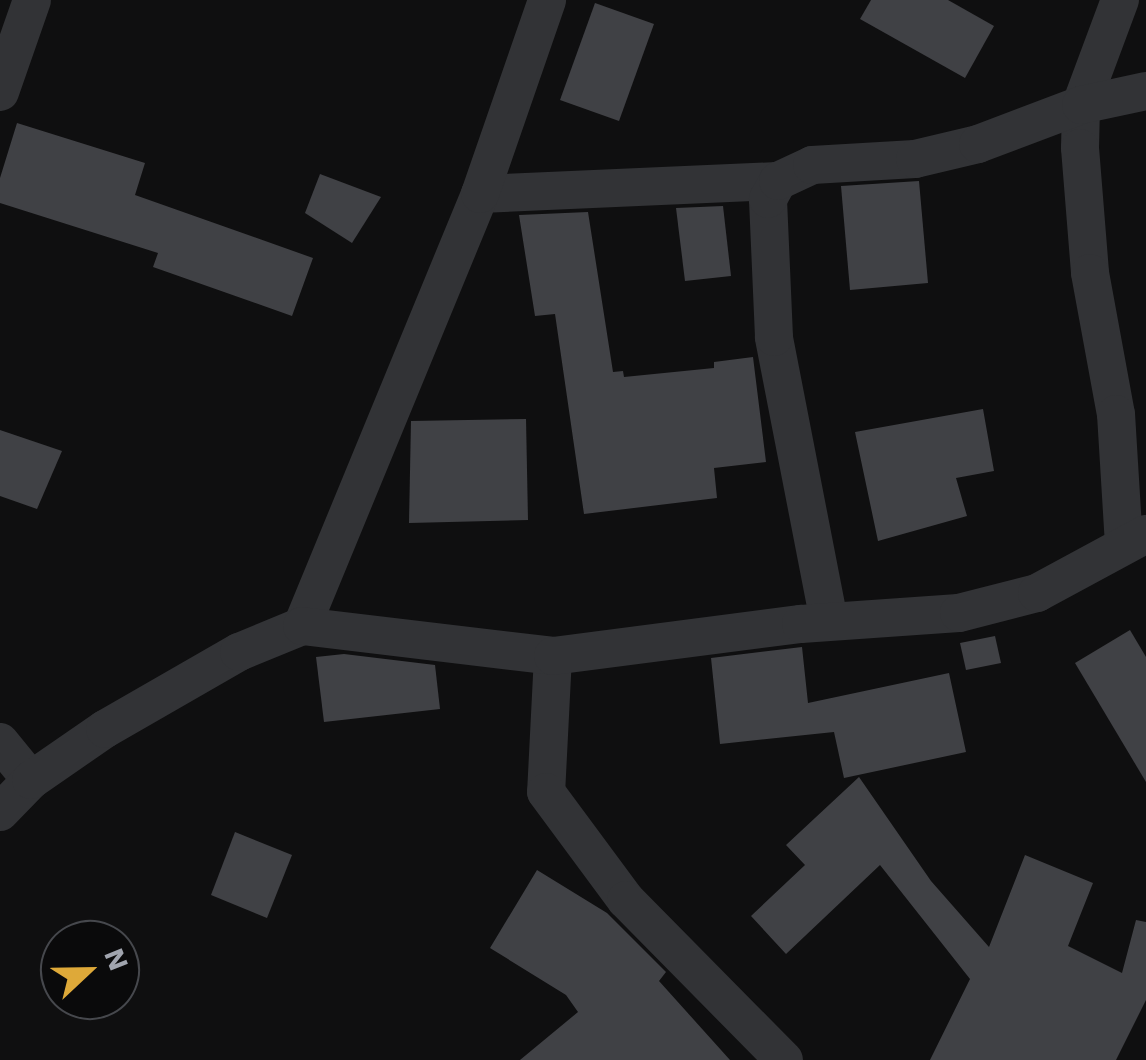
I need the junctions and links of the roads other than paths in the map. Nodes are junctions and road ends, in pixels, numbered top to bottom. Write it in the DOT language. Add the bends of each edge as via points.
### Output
graph roads {
  1 [pos="32,0"];
  2 [pos="547,0"];
  3 [pos="1120,0"];
  4 [pos="1146,91"];
  5 [pos="0,92"];
  6 [pos="1081,104"];
  7 [pos="778,181"];
  8 [pos="480,194"];
  9 [pos="1135,540"];
  10 [pos="829,622"];
  11 [pos="302,626"];
  12 [pos="553,656"];
  13 [pos="0,742"];
  14 [pos="31,780"];
  15 [pos="0,812"];
  16 [pos="784,1060"];
  1 -- 5 [label="street"];
  2 -- 8 [label="street"];
  3 -- 6 [label="street"];
  4 -- 6 [label="street"];
  6 -- 7 [label="street" via="978,144 915,159 812,165"];
  6 -- 9 [label="street" via="1090,273"];
  7 -- 8 [label="street"];
  7 -- 10 [label="street" via="768,200 774,336"];
  8 -- 11 [label="street"];
  9 -- 10 [label="street" via="1036,593 958,613"];
  10 -- 12 [label="street"];
  11 -- 12 [label="street"];
  11 -- 14 [label="street" via="239,652"];
  12 -- 16 [label="street" via="546,792 626,900"];
  13 -- 14 [label="street"];
  14 -- 15 [label="street"];
}
